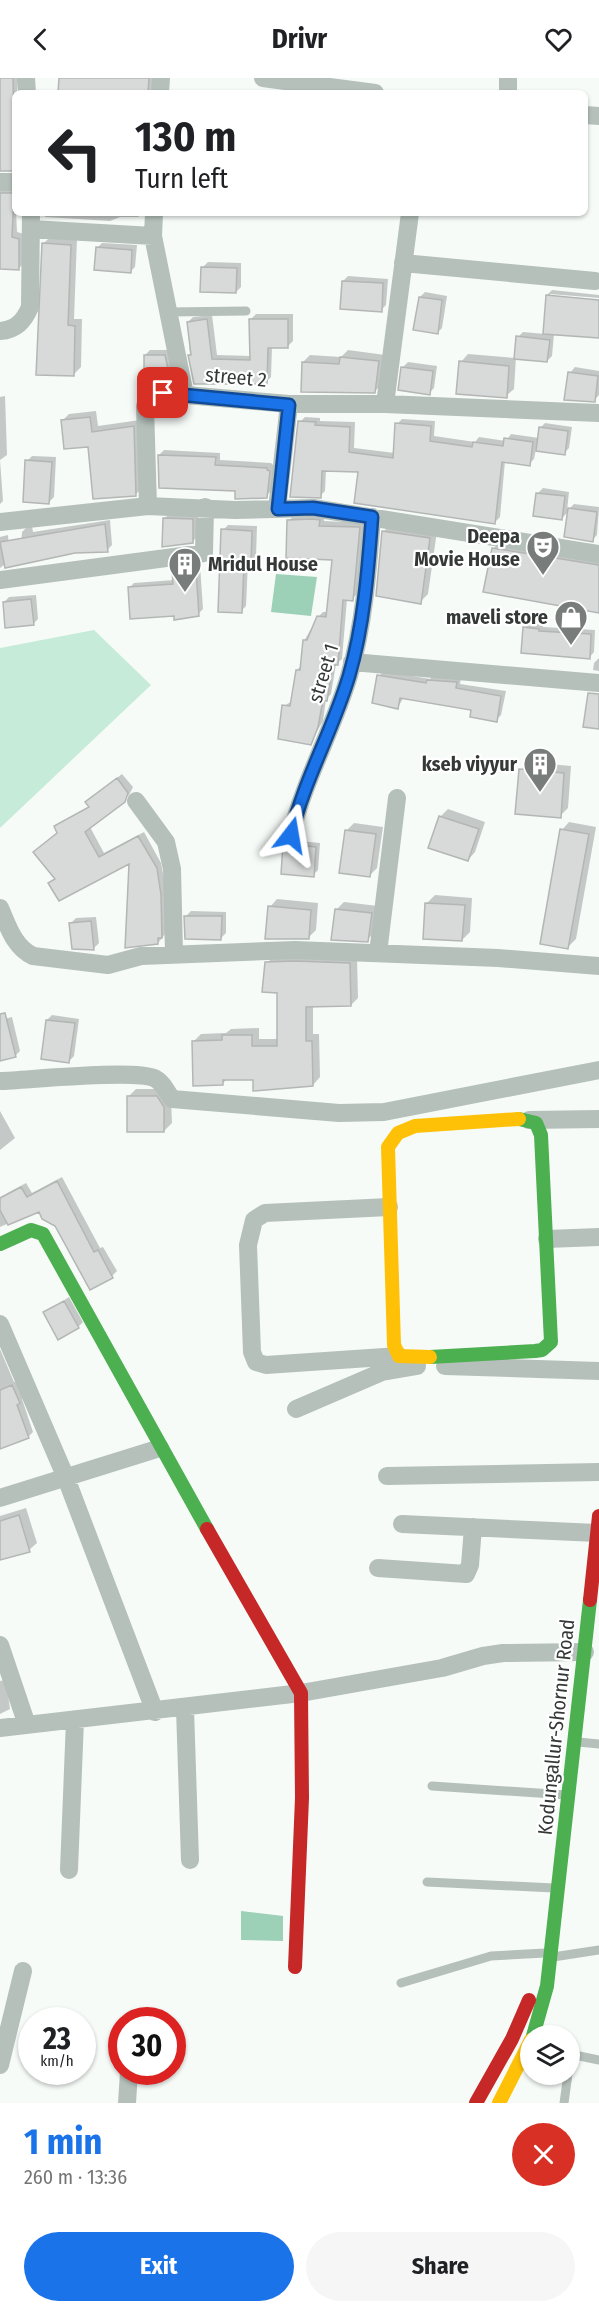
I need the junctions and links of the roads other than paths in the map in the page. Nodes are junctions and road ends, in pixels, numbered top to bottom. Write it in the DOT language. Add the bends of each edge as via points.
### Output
graph roads {
  1 [pos="263,78"];
  2 [pos="310,80"];
  3 [pos="360,90"];
  4 [pos="154,216"];
  5 [pos="410,216"];
  6 [pos="31,221"];
  7 [pos="153,236"];
  8 [pos="403,263"];
  9 [pos="595,281"];
  10 [pos="246,311"];
  11 [pos="168,312"];
  12 [pos="0,331"];
  13 [pos="185,395"];
  14 [pos="385,404"];
  15 [pos="289,405"];
  16 [pos="599,413"];
  17 [pos="148,506"];
  18 [pos="205,507"];
  19 [pos="278,509"];
  20 [pos="372,517"];
  21 [pos="0,522"];
  22 [pos="599,554"];
  23 [pos="0,580"];
  24 [pos="352,662"];
  25 [pos="599,683"];
  26 [pos="397,798"];
  27 [pos="136,801"];
  28 [pos="291,835"];
  29 [pos="0,908"];
  30 [pos="174,953"];
  31 [pos="378,953"];
  32 [pos="599,966"];
  33 [pos="599,1070"];
  34 [pos="0,1081"];
  35 [pos="599,1119"];
  36 [pos="529,1120"];
  37 [pos="389,1207"];
  38 [pos="599,1237"];
  39 [pos="547,1239"];
  40 [pos="0,1244"];
  41 [pos="0,1324"];
  42 [pos="399,1356"];
  43 [pos="599,1371"];
  44 [pos="296,1409"];
  45 [pos="160,1448"];
  46 [pos="599,1472"];
  47 [pos="387,1476"];
  48 [pos="66,1478"];
  49 [pos="0,1498"];
  50 [pos="402,1524"];
  51 [pos="598,1524"];
  52 [pos="473,1527"];
  53 [pos="378,1568"];
  54 [pos="0,1645"];
  55 [pos="585,1652"];
  56 [pos="301,1694"];
  57 [pos="185,1709"];
  58 [pos="155,1712"];
  59 [pos="75,1720"];
  60 [pos="27,1725"];
  61 [pos="0,1728"];
  62 [pos="575,1741"];
  63 [pos="599,1744"];
  64 [pos="432,1786"];
  65 [pos="570,1796"];
  66 [pos="190,1860"];
  67 [pos="69,1870"];
  68 [pos="427,1882"];
  69 [pos="557,1888"];
  70 [pos="599,1950"];
  71 [pos="548,1951"];
  72 [pos="296,1967"];
  73 [pos="23,1971"];
  74 [pos="401,1983"];
  75 [pos="536,2025"];
  76 [pos="512,2039"];
  77 [pos="520,2040"];
  78 [pos="580,2057"];
  79 [pos="599,2060"];
  80 [pos="520,2063"];
  81 [pos="0,2065"];
  82 [pos="128,2085"];
  83 [pos="566,2085"];
  84 [pos="127,2103"];
  85 [pos="476,2103"];
  86 [pos="499,2103"];
  87 [pos="564,2103"];
  1 -- 2 [label="street"];
  2 -- 3 [label="street"];
  4 -- 7 [label="street"];
  5 -- 8 [label="street"];
  6 -- 7 [label="street"];
  6 -- 12 [label="street" via="30,307 17,326"];
  7 -- 11 [label="street"];
  8 -- 9 [label="street"];
  8 -- 14 [label="street"];
  10 -- 11 [label="lane"];
  11 -- 13 [label="street"];
  13 -- 15 [label="street, street 2"];
  13 -- 17 [label="street, street 2" via="154,393 145,406"];
  14 -- 15 [label="street"];
  14 -- 16 [label="street"];
  15 -- 19 [label="street, street 2"];
  17 -- 18 [label="street"];
  17 -- 21 [label="street"];
  18 -- 19 [label="street"];
  18 -- 23 [label="street" via="204,553"];
  19 -- 20 [label="street" via="313,508"];
  20 -- 22 [label="street"];
  20 -- 24 [label="street, street 1" via="362,613"];
  24 -- 25 [label="street"];
  24 -- 28 [label="street, street 1" via="297,808"];
  26 -- 31 [label="street"];
  27 -- 30 [label="street" via="166,842 172,869"];
  29 -- 30 [label="street" via="15,940 33,956 108,965"];
  30 -- 31 [label="street"];
  31 -- 32 [label="street"];
  33 -- 34 [label="street" via="384,1112 339,1113 172,1099 152,1077"];
  35 -- 36 [label="street"];
  36 -- 37 [label="street" via="415,1126 396,1134 388,1148"];
  36 -- 39 [label="street" via="536,1123 542,1135"];
  37 -- 42 [label="street" via="394,1345"];
  37 -- 42 [label="street" via="265,1213 254,1220 248,1245 252,1352 256,1362 266,1365"];
  38 -- 39 [label="street"];
  39 -- 42 [label="street" via="551,1338 548,1346 535,1351"];
  40 -- 45 [label="street" via="31,1230 43,1234"];
  41 -- 48 [label="street"];
  43 -- 44 [label="street" via="411,1366 381,1372"];
  45 -- 48 [label="street"];
  45 -- 56 [label="street"];
  46 -- 47 [label="street"];
  48 -- 49 [label="street"];
  48 -- 58 [label="street"];
  50 -- 52 [label="street"];
  51 -- 52 [label="street"];
  51 -- 55 [label="street, Kodungallur-Shornur Road"];
  52 -- 53 [label="street" via="466,1574"];
  54 -- 60 [label="street"];
  55 -- 56 [label="street" via="483,1656 442,1668"];
  55 -- 62 [label="street, Kodungallur-Shornur Road"];
  56 -- 57 [label="street"];
  56 -- 72 [label="street"];
  57 -- 58 [label="street"];
  57 -- 66 [label="street"];
  58 -- 59 [label="street"];
  59 -- 60 [label="street"];
  59 -- 67 [label="street"];
  60 -- 61 [label="street"];
  62 -- 63 [label="lane"];
  62 -- 65 [label="street, Kodungallur-Shornur Road"];
  64 -- 65 [label="lane"];
  65 -- 69 [label="street, Kodungallur-Shornur Road"];
  68 -- 69 [label="lane"];
  69 -- 71 [label="street, Kodungallur-Shornur Road"];
  70 -- 71 [label="lane"];
  71 -- 74 [label="lane" via="491,1956"];
  71 -- 75 [label="street" via="551,1976"];
  71 -- 76 [label="street"];
  73 -- 81 [label="street"];
  76 -- 77 [label="lane"];
  76 -- 85 [label="street"];
  78 -- 79 [label="lane"];
  80 -- 86 [label="street"];
  82 -- 84 [label="street"];
  83 -- 87 [label="lane"];
}
